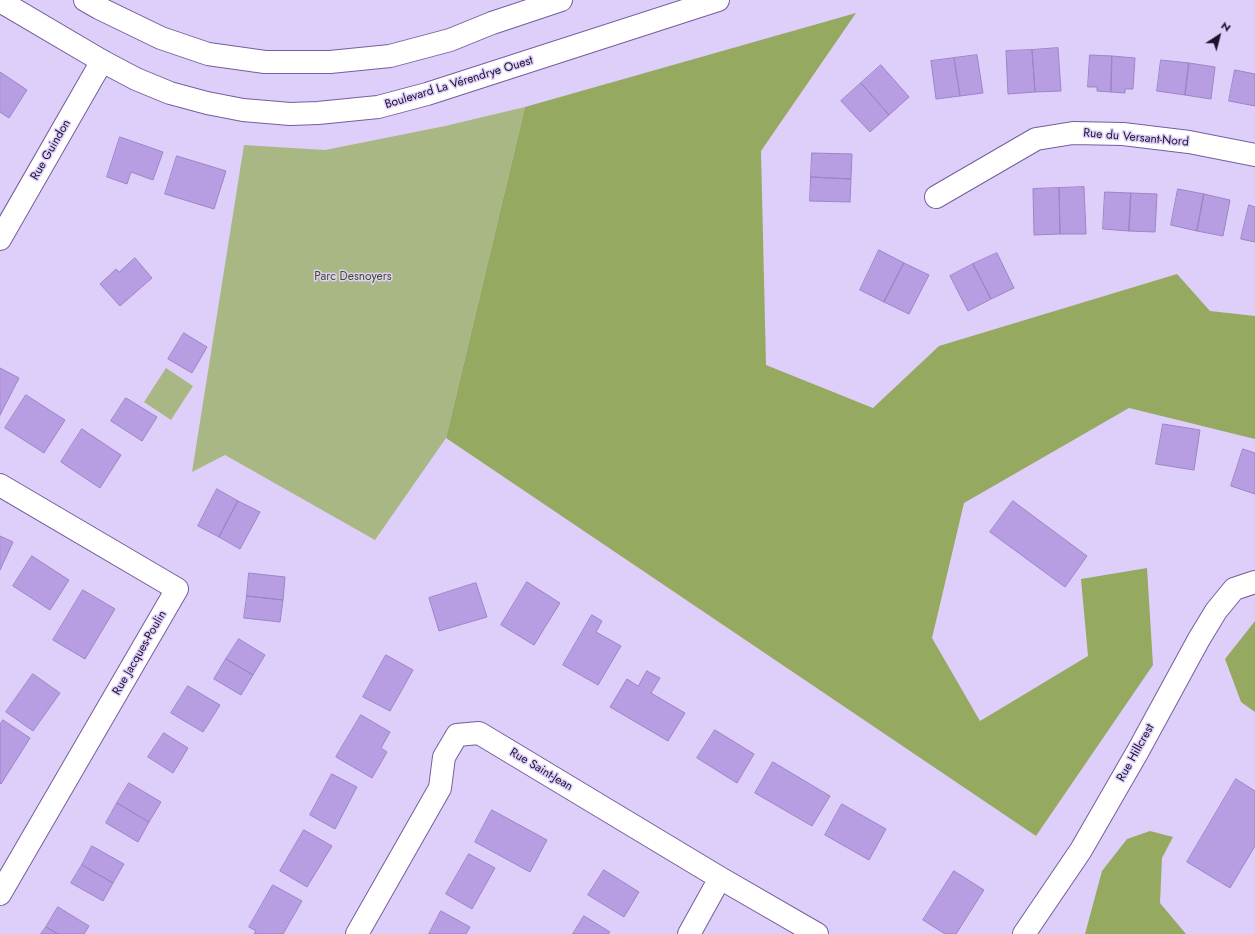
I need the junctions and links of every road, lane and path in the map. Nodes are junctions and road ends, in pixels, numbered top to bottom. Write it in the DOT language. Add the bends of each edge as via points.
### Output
graph roads {
  1 [pos="84,0"];
  2 [pos="561,0"];
  3 [pos="718,0"];
  4 [pos="0,1"];
  5 [pos="102,61"];
  6 [pos="1255,155"];
  7 [pos="936,197"];
  8 [pos="0,239"];
  9 [pos="0,485"];
  10 [pos="1255,582"];
  11 [pos="720,878"];
  12 [pos="0,894"];
  13 [pos="357,934"];
  14 [pos="689,934"];
  15 [pos="816,934"];
  16 [pos="1024,934"];
  1 -- 2 [label="street" via="161,38 208,54 265,62 330,62 390,56 450,40"];
  3 -- 5 [label="street, Boulevard La Vérendrye Ouest" via="427,94 378,107 290,114 243,110 170,93"];
  4 -- 5 [label="street, Boulevard La Vérendrye Ouest"];
  5 -- 8 [label="street, Rue Guindon"];
  6 -- 7 [label="street, Rue du Versant-Nord" via="1189,142 1122,134 1073,133 1036,139"];
  9 -- 12 [label="street, Rue Jacques-Poulin" via="177,589"];
  10 -- 16 [label="street, Rue Hillcrest" via="1234,589 1216,612 1081,850"];
  11 -- 13 [label="street, Rue Saint-Jean" via="479,733 457,735 444,757 440,788"];
  11 -- 14 [label="street"];
  11 -- 15 [label="street, Rue Saint-Jean"];
}
